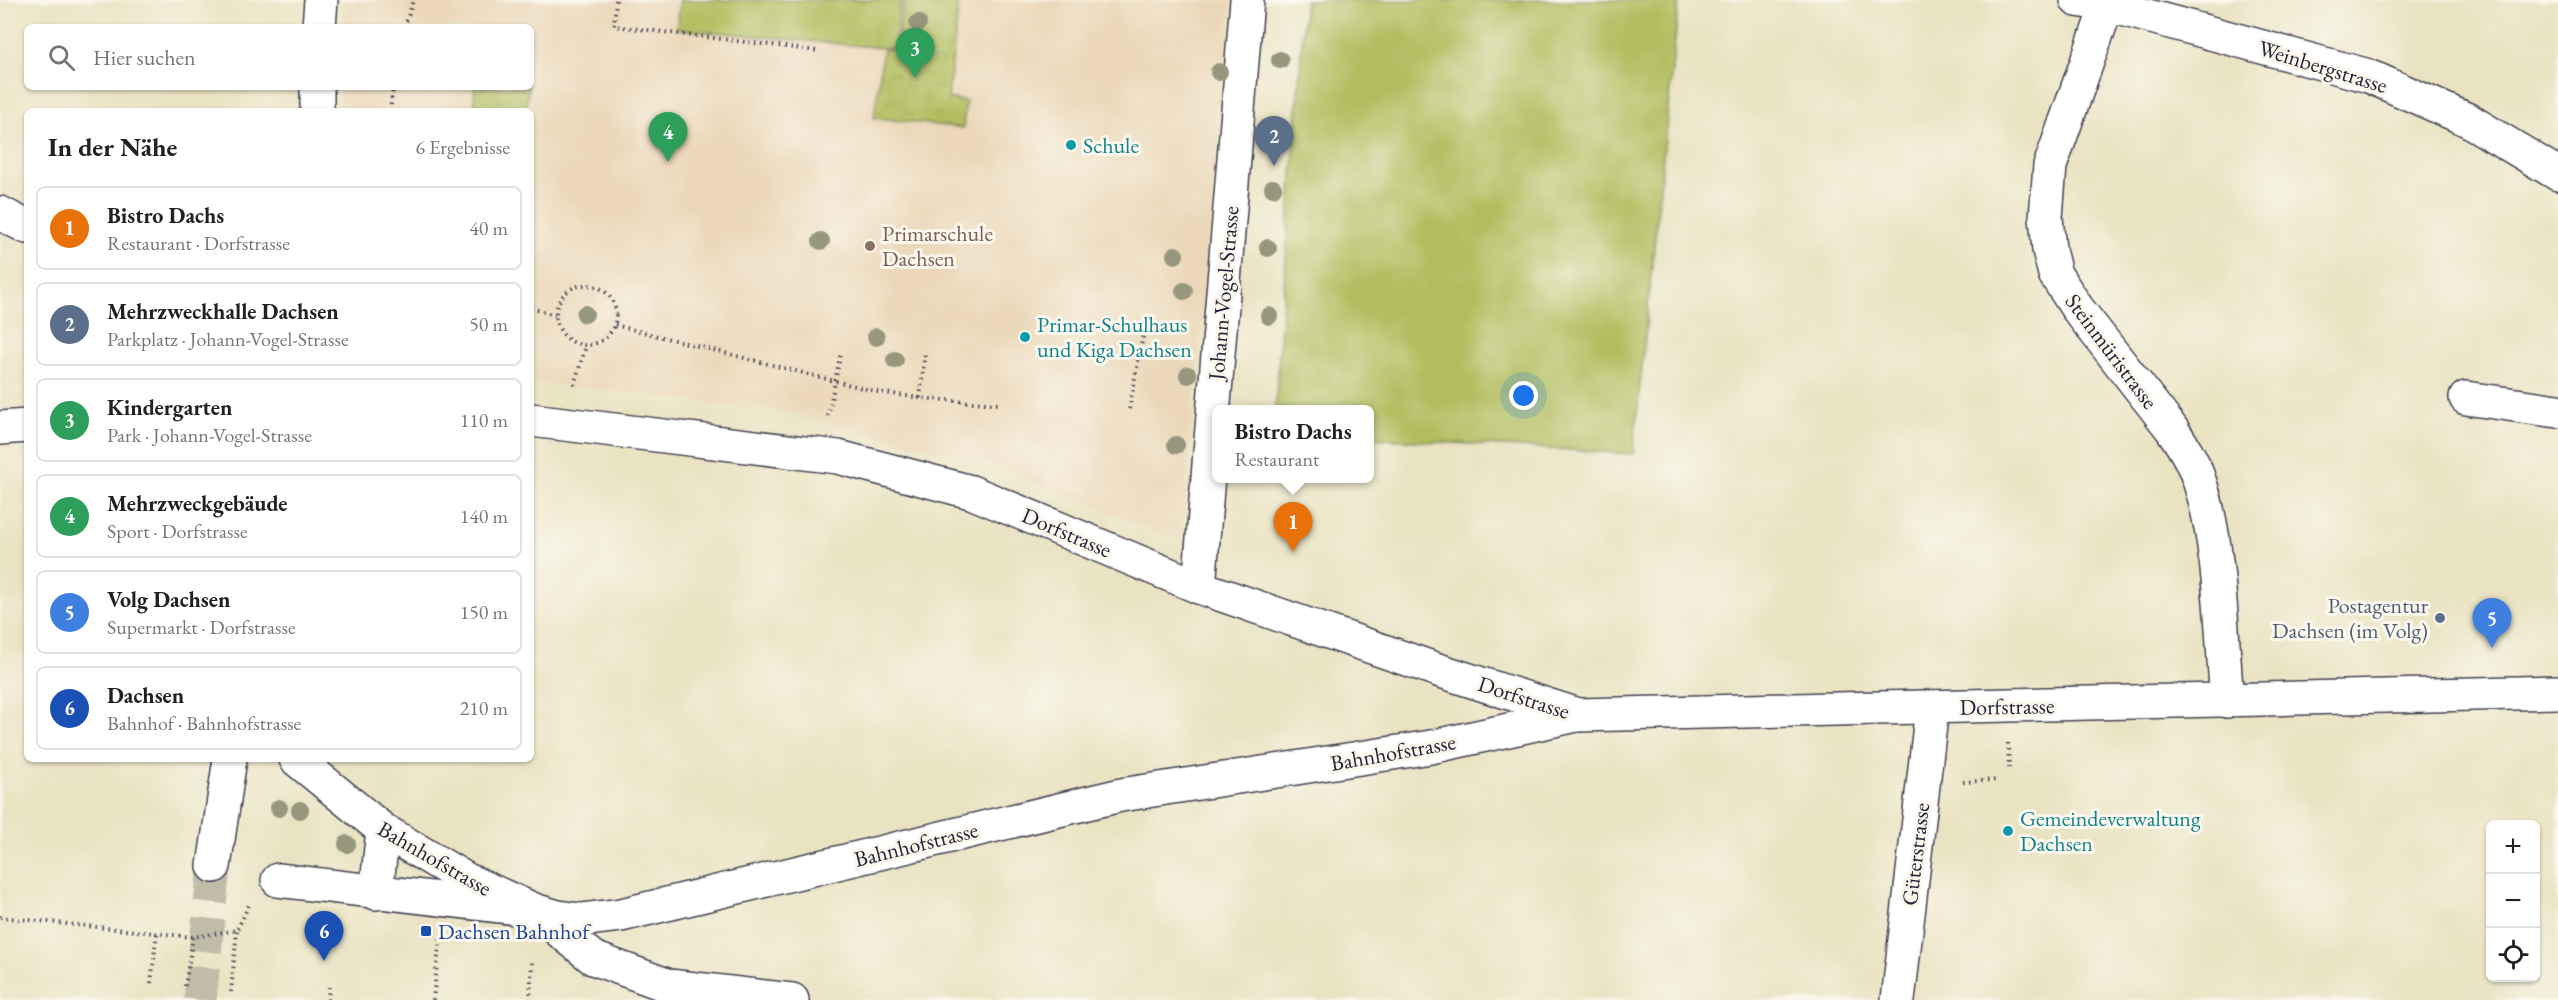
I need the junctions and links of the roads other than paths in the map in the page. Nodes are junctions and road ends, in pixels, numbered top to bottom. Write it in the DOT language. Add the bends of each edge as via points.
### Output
graph roads {
  1 [pos="321,0"];
  2 [pos="1248,0"];
  3 [pos="2098,2"];
  4 [pos="319,24"];
  5 [pos="317,90"];
  6 [pos="317,108"];
  7 [pos="2558,174"];
  8 [pos="0,213"];
  9 [pos="24,225"];
  10 [pos="2466,398"];
  11 [pos="1214,405"];
  12 [pos="2558,411"];
  13 [pos="534,420"];
  14 [pos="24,426"];
  15 [pos="0,428"];
  16 [pos="1212,431"];
  17 [pos="1199,587"];
  18 [pos="2558,692"];
  19 [pos="2227,701"];
  20 [pos="1932,708"];
  21 [pos="1578,715"];
  22 [pos="230,762"];
  23 [pos="300,762"];
  24 [pos="383,830"];
  25 [pos="214,866"];
  26 [pos="278,880"];
  27 [pos="376,893"];
  28 [pos="534,910"];
  29 [pos="792,1000"];
  30 [pos="1898,1000"];
  1 -- 4 [label="street"];
  2 -- 11 [label="street, Johann-Vogel-Strasse"];
  3 -- 7 [label="street, Weinbergstrasse" via="2369,76 2468,120"];
  3 -- 19 [label="street, Steinmüristrasse" via="2050,166 2046,217 2049,250 2055,274 2077,308 2171,428 2198,475 2213,536"];
  5 -- 6 [label="street"];
  8 -- 9 [label="street"];
  10 -- 12 [label="street"];
  13 -- 17 [label="street, Dorfstrasse" via="838,457 971,492"];
  14 -- 15 [label="street"];
  16 -- 17 [label="street, Johann-Vogel-Strasse"];
  17 -- 21 [label="street, Dorfstrasse"];
  18 -- 19 [label="street, Dorfstrasse"];
  19 -- 20 [label="street, Dorfstrasse"];
  20 -- 21 [label="street, Dorfstrasse"];
  20 -- 30 [label="street, Güterstrasse"];
  21 -- 28 [label="street, Bahnhofstrasse" via="1431,747 1121,795 621,915 581,920"];
  22 -- 25 [label="street"];
  23 -- 24 [label="street, Bahnhofstrasse"];
  24 -- 27 [label="street"];
  24 -- 28 [label="street, Bahnhofstrasse" via="467,880"];
  26 -- 27 [label="street"];
  27 -- 28 [label="street"];
  28 -- 29 [label="street" via="593,958 669,986"];
}
